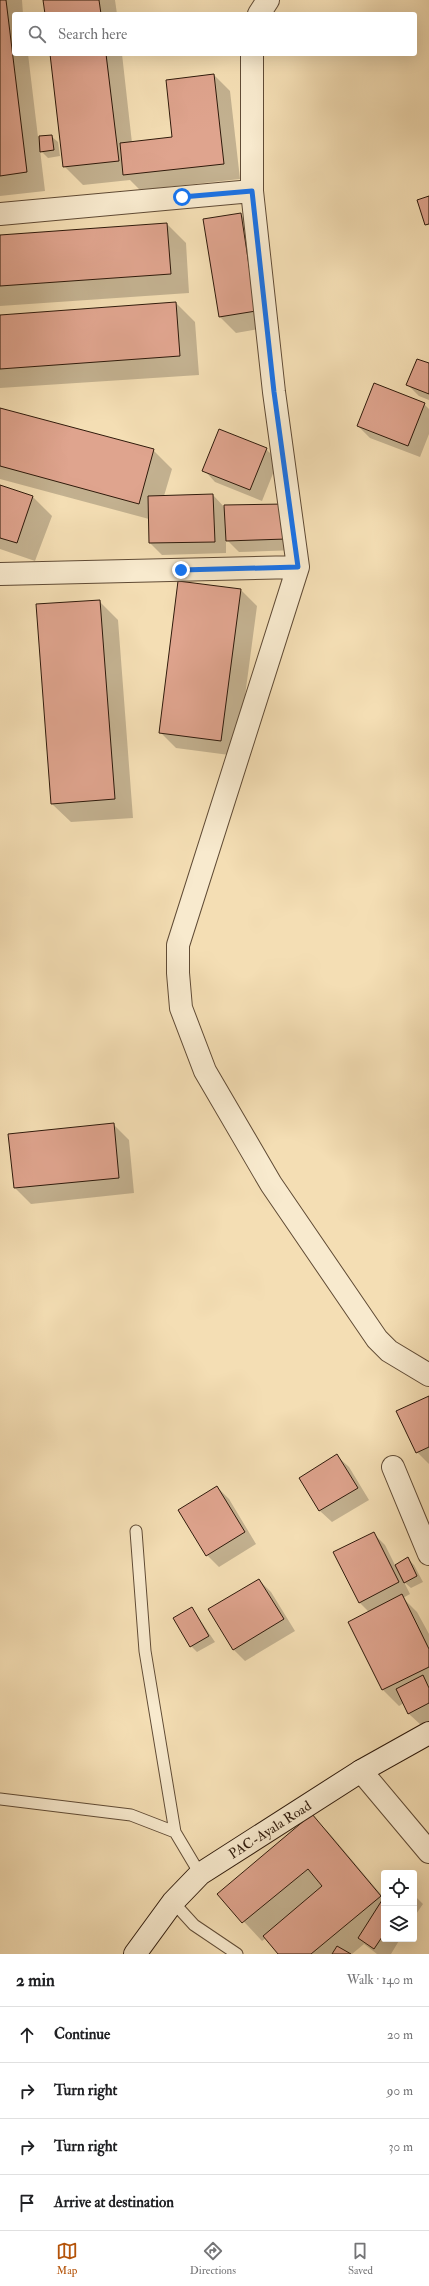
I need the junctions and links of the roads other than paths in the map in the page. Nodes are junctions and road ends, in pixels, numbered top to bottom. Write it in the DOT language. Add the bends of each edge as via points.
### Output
graph roads {
  1 [pos="268,0"];
  2 [pos="260,12"];
  3 [pos="252,56"];
  4 [pos="252,191"];
  5 [pos="0,214"];
  6 [pos="298,567"];
  7 [pos="0,574"];
  8 [pos="429,1375"];
  9 [pos="393,1467"];
  10 [pos="136,1531"];
  11 [pos="429,1554"];
  12 [pos="429,1733"];
  13 [pos="361,1771"];
  14 [pos="0,1799"];
  15 [pos="175,1832"];
  16 [pos="429,1852"];
  17 [pos="200,1874"];
  18 [pos="173,1902"];
  19 [pos="135,1954"];
  20 [pos="237,1954"];
  1 -- 2 [label="street"];
  3 -- 4 [label="street"];
  4 -- 5 [label="street"];
  4 -- 6 [label="street" via="274,392"];
  6 -- 7 [label="street"];
  6 -- 8 [label="street" via="178,945 181,1008 205,1071 271,1184 377,1339 389,1351"];
  9 -- 11 [label="street"];
  10 -- 15 [label="lane" via="145,1651"];
  12 -- 13 [label="street, PAC-Ayala Road"];
  13 -- 16 [label="street"];
  13 -- 17 [label="street, PAC-Ayala Road"];
  14 -- 15 [label="lane" via="131,1815"];
  15 -- 17 [label="lane"];
  17 -- 18 [label="street, PAC-Ayala Road"];
  18 -- 19 [label="street, PAC-Ayala Road"];
  18 -- 20 [label="lane" via="194,1925"];
}
